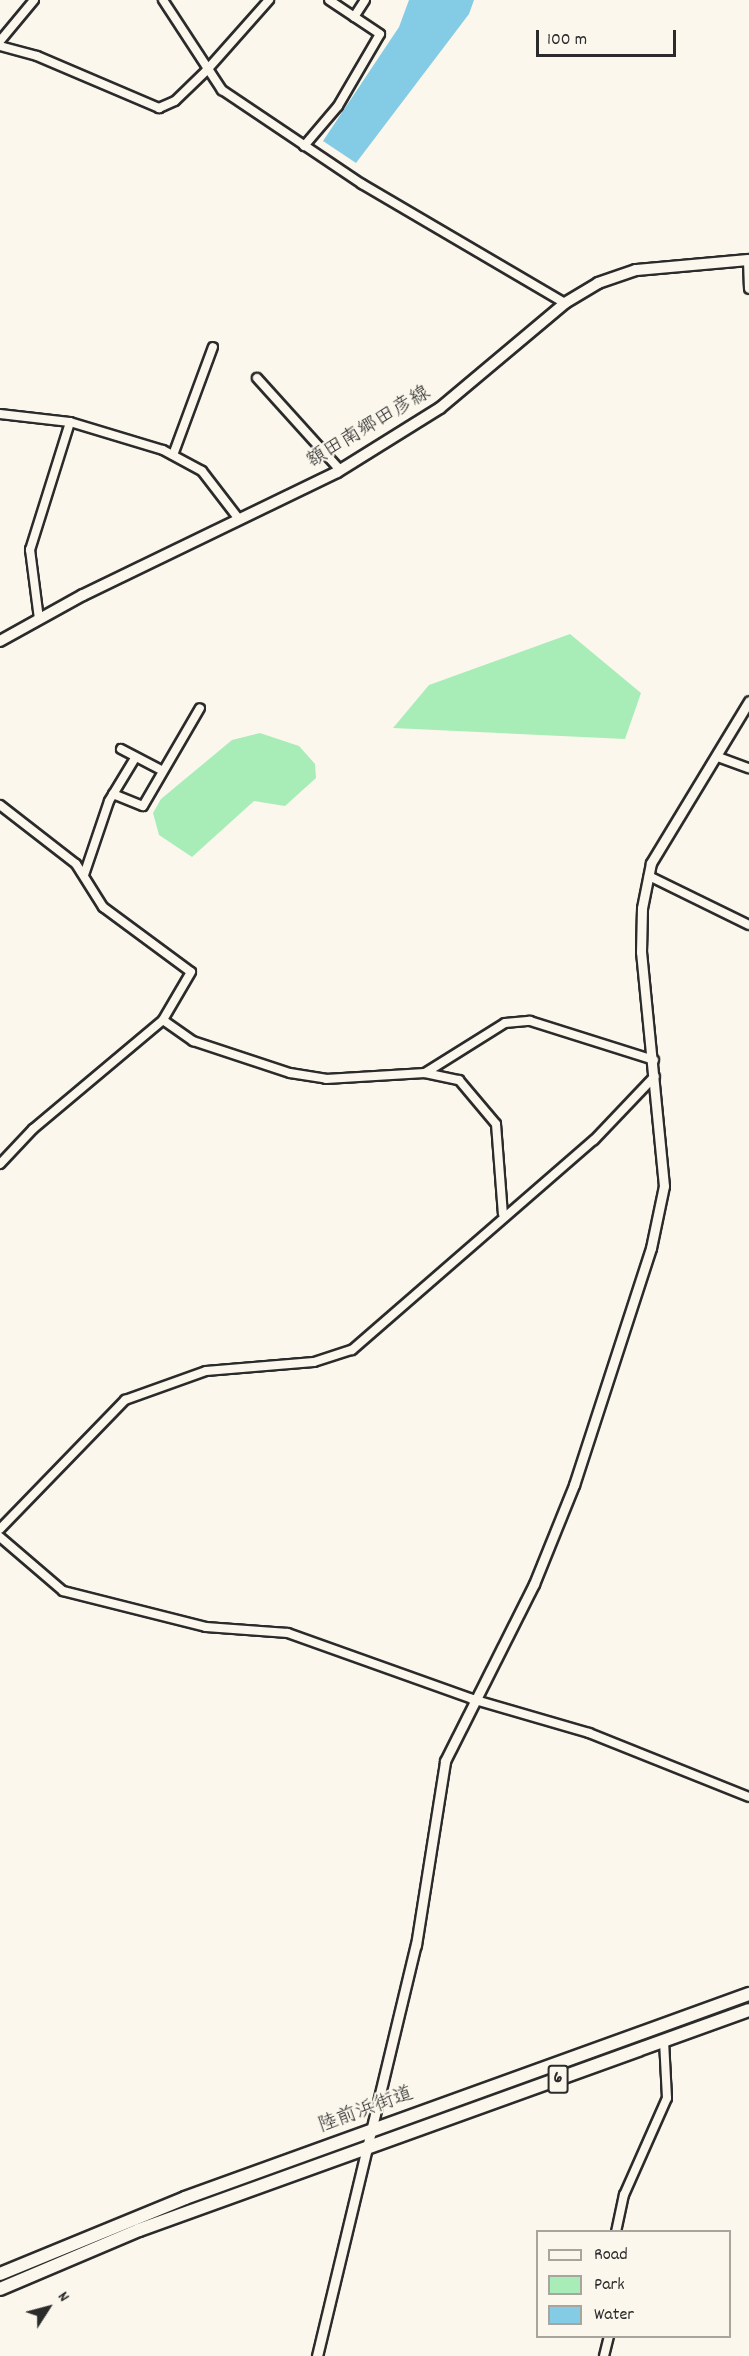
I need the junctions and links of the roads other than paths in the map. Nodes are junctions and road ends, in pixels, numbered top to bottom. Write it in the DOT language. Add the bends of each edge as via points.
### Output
graph roads {
  1 [pos="34,0"];
  2 [pos="163,0"];
  3 [pos="269,0"];
  4 [pos="329,0"];
  5 [pos="365,0"];
  6 [pos="354,17"];
  7 [pos="0,41"];
  8 [pos="0,46"];
  9 [pos="206,71"];
  10 [pos="304,146"];
  11 [pos="749,260"];
  12 [pos="749,288"];
  13 [pos="565,303"];
  14 [pos="213,347"];
  15 [pos="257,378"];
  16 [pos="0,414"];
  17 [pos="70,422"];
  18 [pos="173,455"];
  19 [pos="340,470"];
  20 [pos="238,518"];
  21 [pos="39,619"];
  22 [pos="0,641"];
  23 [pos="749,701"];
  24 [pos="200,708"];
  25 [pos="121,749"];
  26 [pos="135,758"];
  27 [pos="718,758"];
  28 [pos="749,768"];
  29 [pos="163,771"];
  30 [pos="113,794"];
  31 [pos="0,805"];
  32 [pos="84,875"];
  33 [pos="648,876"];
  34 [pos="749,924"];
  35 [pos="163,1020"];
  36 [pos="654,1060"];
  37 [pos="425,1073"];
  38 [pos="655,1076"];
  39 [pos="0,1164"];
  40 [pos="503,1214"];
  41 [pos="0,1528"];
  42 [pos="0,1537"];
  43 [pos="472,1699"];
  44 [pos="749,1797"];
  45 [pos="749,1994"];
  46 [pos="749,2010"];
  47 [pos="664,2041"];
  48 [pos="369,2131"];
  49 [pos="366,2148"];
  50 [pos="616,2230"];
  51 [pos="0,2274"];
  52 [pos="0,2289"];
  53 [pos="609,2338"];
  54 [pos="317,2356"];
  55 [pos="604,2356"];
  1 -- 7 [label="street"];
  2 -- 9 [label="street"];
  3 -- 9 [label="street"];
  4 -- 6 [label="street"];
  5 -- 6 [label="street"];
  6 -- 10 [label="street" via="380,34 378,43 338,106"];
  8 -- 9 [label="street" via="38,56 159,108 175,101"];
  9 -- 10 [label="street" via="222,90"];
  10 -- 13 [label="street"];
  11 -- 12 [label="street"];
  11 -- 13 [label="main road, 額田南郷田彦線" via="636,270 598,283"];
  13 -- 19 [label="main road, 額田南郷田彦線" via="440,408"];
  14 -- 18 [label="street"];
  15 -- 19 [label="street"];
  16 -- 17 [label="street"];
  17 -- 18 [label="street"];
  17 -- 21 [label="street" via="30,550"];
  18 -- 20 [label="street" via="202,471"];
  19 -- 20 [label="main road, 額田南郷田彦線"];
  20 -- 21 [label="main road, 額田南郷田彦線"];
  21 -- 22 [label="main road, 額田南郷田彦線"];
  23 -- 27 [label="street"];
  24 -- 29 [label="street"];
  25 -- 26 [label="street"];
  26 -- 29 [label="street"];
  26 -- 30 [label="street"];
  27 -- 28 [label="street"];
  27 -- 33 [label="street" via="676,816"];
  29 -- 30 [label="street" via="143,806"];
  30 -- 32 [label="street"];
  31 -- 32 [label="street"];
  32 -- 35 [label="street" via="104,907 191,972"];
  33 -- 34 [label="street"];
  33 -- 36 [label="street" via="641,952"];
  35 -- 37 [label="street" via="193,1041 290,1073 326,1079"];
  35 -- 39 [label="street" via="33,1129"];
  36 -- 37 [label="street" via="522,1022 505,1023"];
  36 -- 38 [label="street"];
  37 -- 40 [label="street" via="459,1080 491,1112"];
  38 -- 40 [label="street" via="594,1140"];
  38 -- 43 [label="street" via="664,1186 651,1248 574,1485 534,1584"];
  40 -- 41 [label="street" via="352,1350 314,1362 207,1371 125,1400"];
  42 -- 43 [label="street" via="63,1591 206,1627 288,1633"];
  43 -- 44 [label="street" via="590,1733"];
  43 -- 48 [label="street" via="445,1761 416,1945"];
  45 -- 48 [label="highway, 陸前浜街道 / 6"];
  46 -- 47 [label="highway, 陸前浜街道 / 6"];
  47 -- 49 [label="highway, 陸前浜街道 / 6"];
  47 -- 50 [label="street" via="667,2098 624,2195"];
  48 -- 49 [label="street"];
  48 -- 51 [label="highway, 陸前浜街道 / 6"];
  49 -- 52 [label="highway, 陸前浜街道 / 6" via="139,2230"];
  49 -- 54 [label="street"];
  53 -- 55 [label="street"];
}
